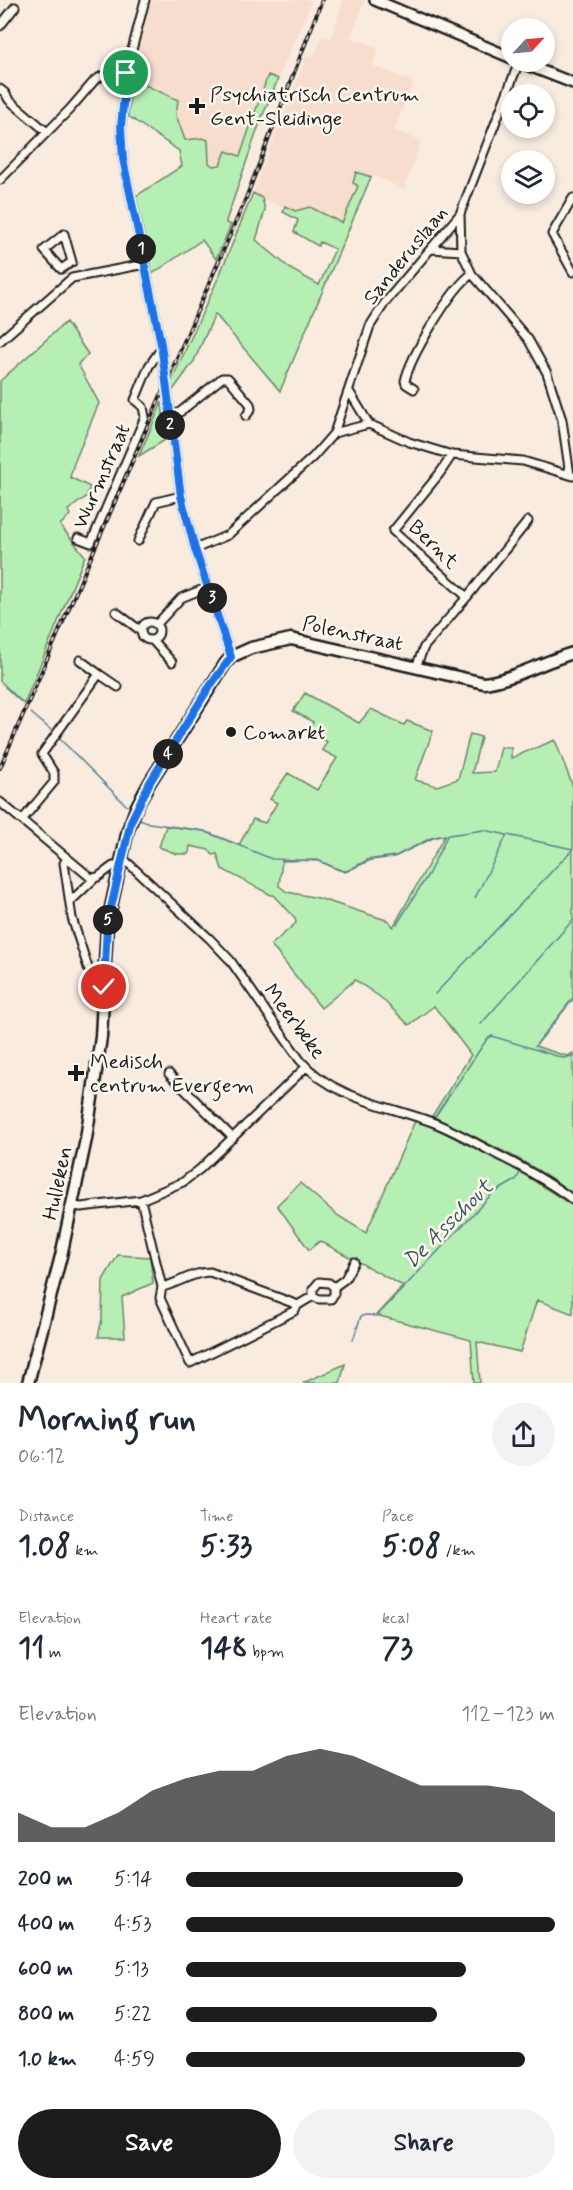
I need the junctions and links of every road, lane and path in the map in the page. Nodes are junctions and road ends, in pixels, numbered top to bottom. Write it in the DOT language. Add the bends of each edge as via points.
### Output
graph roads {
  1 [pos="145,0"];
  2 [pos="375,0"];
  3 [pos="15,7"];
  4 [pos="0,26"];
  5 [pos="501,53"];
  6 [pos="515,72"];
  7 [pos="545,72"];
  8 [pos="126,73"];
  9 [pos="573,83"];
  10 [pos="0,89"];
  11 [pos="47,132"];
  12 [pos="0,180"];
  13 [pos="573,198"];
  14 [pos="460,214"];
  15 [pos="431,249"];
  16 [pos="461,251"];
  17 [pos="145,264"];
  18 [pos="67,267"];
  19 [pos="573,272"];
  20 [pos="472,274"];
  21 [pos="72,278"];
  22 [pos="0,341"];
  23 [pos="161,349"];
  24 [pos="414,389"];
  25 [pos="349,391"];
  26 [pos="169,415"];
  27 [pos="246,416"];
  28 [pos="369,424"];
  29 [pos="334,433"];
  30 [pos="452,454"];
  31 [pos="572,475"];
  32 [pos="181,496"];
  33 [pos="528,521"];
  34 [pos="78,538"];
  35 [pos="138,541"];
  36 [pos="195,549"];
  37 [pos="208,587"];
  38 [pos="467,597"];
  39 [pos="116,612"];
  40 [pos="156,625"];
  41 [pos="141,631"];
  42 [pos="152,640"];
  43 [pos="573,652"];
  44 [pos="231,657"];
  45 [pos="80,660"];
  46 [pos="172,662"];
  47 [pos="416,667"];
  48 [pos="99,674"];
  49 [pos="118,687"];
  50 [pos="0,802"];
  51 [pos="22,820"];
  52 [pos="67,859"];
  53 [pos="120,864"];
  54 [pos="94,879"];
  55 [pos="69,899"];
  56 [pos="104,987"];
  57 [pos="306,1067"];
  58 [pos="170,1074"];
  59 [pos="233,1138"];
  60 [pos="141,1200"];
  61 [pos="573,1200"];
  62 [pos="73,1206"];
  63 [pos="354,1262"];
  64 [pos="162,1287"];
  65 [pos="334,1287"];
  66 [pos="313,1296"];
  67 [pos="298,1305"];
  68 [pos="28,1383"];
  1 -- 8 [label="street"];
  2 -- 5 [label="street"];
  3 -- 4 [label="street"];
  6 -- 14 [label="street, Sanderuslaan"];
  7 -- 9 [label="street"];
  8 -- 11 [label="street" via="95,80"];
  8 -- 17 [label="street" via="121,127 123,159"];
  10 -- 11 [label="street"];
  11 -- 12 [label="street"];
  13 -- 19 [label="street" via="552,234"];
  14 -- 15 [label="street, Sanderuslaan"];
  14 -- 16 [label="street"];
  15 -- 16 [label="street"];
  15 -- 25 [label="street, Sanderuslaan" via="370,326"];
  16 -- 20 [label="street"];
  17 -- 21 [label="street"];
  17 -- 23 [label="street"];
  18 -- 18 [label="street" via="72,262 64,234 44,250 61,269"];
  18 -- 21 [label="street"];
  20 -- 24 [label="street" via="449,300 416,356 405,381"];
  20 -- 31 [label="street" via="528,339 547,373 562,420"];
  21 -- 22 [label="street"];
  23 -- 26 [label="street"];
  23 -- 34 [label="street, Wurmstraat" via="135,400 143,407 145,417 111,499 91,543"];
  25 -- 28 [label="street"];
  25 -- 29 [label="street, Sanderuslaan"];
  26 -- 27 [label="street" via="180,412 222,378 228,378 250,404"];
  26 -- 32 [label="street"];
  28 -- 29 [label="street"];
  28 -- 30 [label="street" via="409,442"];
  29 -- 36 [label="street, Sanderuslaan" via="313,458 228,535"];
  30 -- 31 [label="street" via="523,461"];
  30 -- 38 [label="street, Bernt" via="393,531"];
  32 -- 35 [label="street" via="156,502"];
  32 -- 36 [label="street"];
  33 -- 38 [label="street, Bernt"];
  36 -- 37 [label="street"];
  37 -- 40 [label="street" via="181,598"];
  37 -- 44 [label="street"];
  38 -- 47 [label="street, Bernt" via="424,647"];
  39 -- 41 [label="street"];
  40 -- 41 [label="street" via="146,623"];
  40 -- 42 [label="street" via="159,634"];
  41 -- 42 [label="street" via="146,639"];
  42 -- 46 [label="street"];
  43 -- 47 [label="main road, Polenstraat" via="484,683"];
  44 -- 47 [label="main road, Polenstraat" via="291,639"];
  44 -- 53 [label="main road, Hulleken" via="150,782 134,812"];
  45 -- 48 [label="street"];
  48 -- 49 [label="street"];
  48 -- 51 [label="street" via="44,750 42,757 54,773 54,782"];
  50 -- 51 [label="street"];
  51 -- 52 [label="street"];
  52 -- 54 [label="street"];
  52 -- 55 [label="street" via="64,863"];
  53 -- 54 [label="street"];
  53 -- 56 [label="main road, Hulleken" via="107,925"];
  53 -- 57 [label="street, Meerbeke" via="127,862 223,952"];
  54 -- 55 [label="street"];
  55 -- 56 [label="street" via="92,980 98,987"];
  56 -- 62 [label="main road, Hulleken" via="98,1065"];
  57 -- 59 [label="street"];
  57 -- 61 [label="street, Meerbeke" via="344,1093 433,1122 471,1140 549,1182"];
  58 -- 59 [label="street"];
  59 -- 60 [label="street" via="183,1182"];
  60 -- 62 [label="street"];
  60 -- 64 [label="street"];
  62 -- 68 [label="main road, Hulleken"];
  63 -- 65 [label="street" via="345,1279"];
  64 -- 67 [label="street" via="199,1272 210,1272"];
  64 -- 67 [label="street" via="160,1298 190,1363 294,1311"];
  65 -- 66 [label="street" via="331,1299"];
  65 -- 66 [label="street" via="319,1282"];
  66 -- 67 [label="street"];
}
